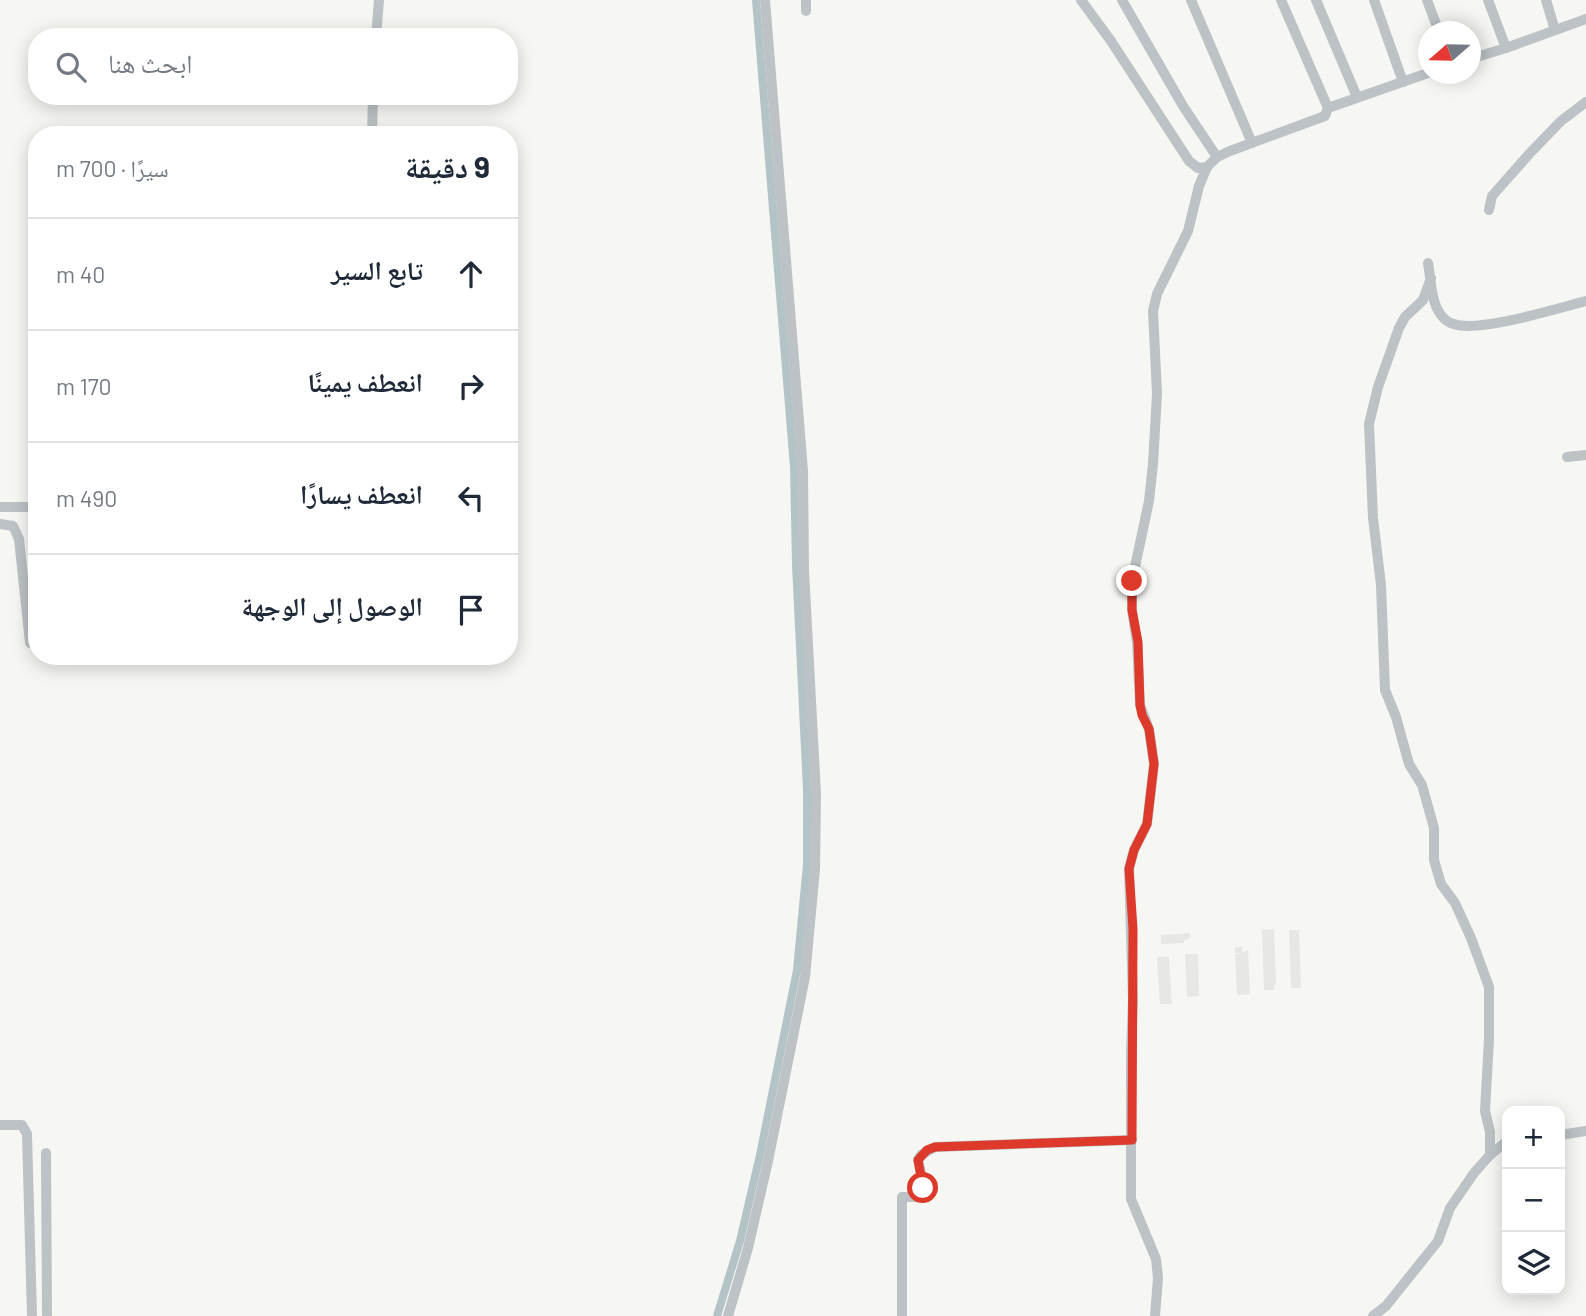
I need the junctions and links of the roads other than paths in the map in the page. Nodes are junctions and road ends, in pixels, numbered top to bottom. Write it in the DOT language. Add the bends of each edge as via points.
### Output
graph roads {
  1 [pos="379,0"];
  2 [pos="765,0"];
  3 [pos="1081,0"];
  4 [pos="1122,0"];
  5 [pos="1191,0"];
  6 [pos="1281,0"];
  7 [pos="1316,0"];
  8 [pos="1374,0"];
  9 [pos="1427,0"];
  10 [pos="1488,0"];
  11 [pos="1546,0"];
  12 [pos="1586,19"];
  13 [pos="1436,21"];
  14 [pos="377,28"];
  15 [pos="1555,30"];
  16 [pos="1506,48"];
  17 [pos="1481,56"];
  18 [pos="1418,76"];
  19 [pos="1403,82"];
  20 [pos="1357,97"];
  21 [pos="1586,102"];
  22 [pos="373,105"];
  23 [pos="1328,107"];
  24 [pos="372,126"];
  25 [pos="1251,143"];
  26 [pos="1217,157"];
  27 [pos="1207,167"];
  28 [pos="1489,210"];
  29 [pos="1428,263"];
  30 [pos="1431,278"];
  31 [pos="1586,301"];
  32 [pos="1586,455"];
  33 [pos="1567,457"];
  34 [pos="0,507"];
  35 [pos="28,507"];
  36 [pos="0,524"];
  37 [pos="28,624"];
  38 [pos="0,1125"];
  39 [pos="1586,1131"];
  40 [pos="1565,1134"];
  41 [pos="1132,1140"];
  42 [pos="1502,1145"];
  43 [pos="46,1153"];
  44 [pos="1490,1156"];
  45 [pos="32,1316"];
  46 [pos="47,1316"];
  47 [pos="728,1316"];
  48 [pos="902,1316"];
  49 [pos="1155,1316"];
  50 [pos="1373,1316"];
  1 -- 14 [label="street"];
  2 -- 47 [label="street" via="803,471 815,869 805,976 768,1161"];
  3 -- 27 [label="street" via="1189,161 1198,168"];
  4 -- 26 [label="street"];
  5 -- 25 [label="street"];
  6 -- 23 [label="street"];
  7 -- 20 [label="street"];
  8 -- 19 [label="street"];
  9 -- 13 [label="street"];
  10 -- 16 [label="street"];
  11 -- 15 [label="street"];
  12 -- 15 [label="street"];
  15 -- 16 [label="street"];
  16 -- 17 [label="street"];
  18 -- 19 [label="street"];
  19 -- 20 [label="street"];
  20 -- 23 [label="street"];
  21 -- 28 [label="street" via="1531,152 1492,196"];
  22 -- 24 [label="street"];
  23 -- 25 [label="street" via="1325,116"];
  25 -- 26 [label="street"];
  26 -- 27 [label="street"];
  27 -- 41 [label="street" via="1188,231 1155,302 1153,464 1132,581 1140,705 1154,764 1147,824 1129,869"];
  29 -- 30 [label="street"];
  30 -- 31 [label="street" via="1437,309 1455,325 1485,324"];
  30 -- 44 [label="street" via="1423,300 1399,328 1375,399 1369,424 1373,518 1385,690 1409,764 1422,785 1434,828 1434,860 1441,884 1466,926 1489,987 1486,1111"];
  32 -- 33 [label="street"];
  34 -- 35 [label="street"];
  36 -- 37 [label="street" via="13,526 19,539"];
  38 -- 45 [label="street" via="23,1125 27,1134"];
  39 -- 40 [label="street"];
  41 -- 48 [label="street" via="935,1147 921,1155 923,1197 902,1198"];
  41 -- 49 [label="street" via="1131,1199 1156,1259"];
  42 -- 44 [label="street"];
  43 -- 46 [label="street"];
  44 -- 50 [label="street" via="1450,1208 1438,1241"];
}
